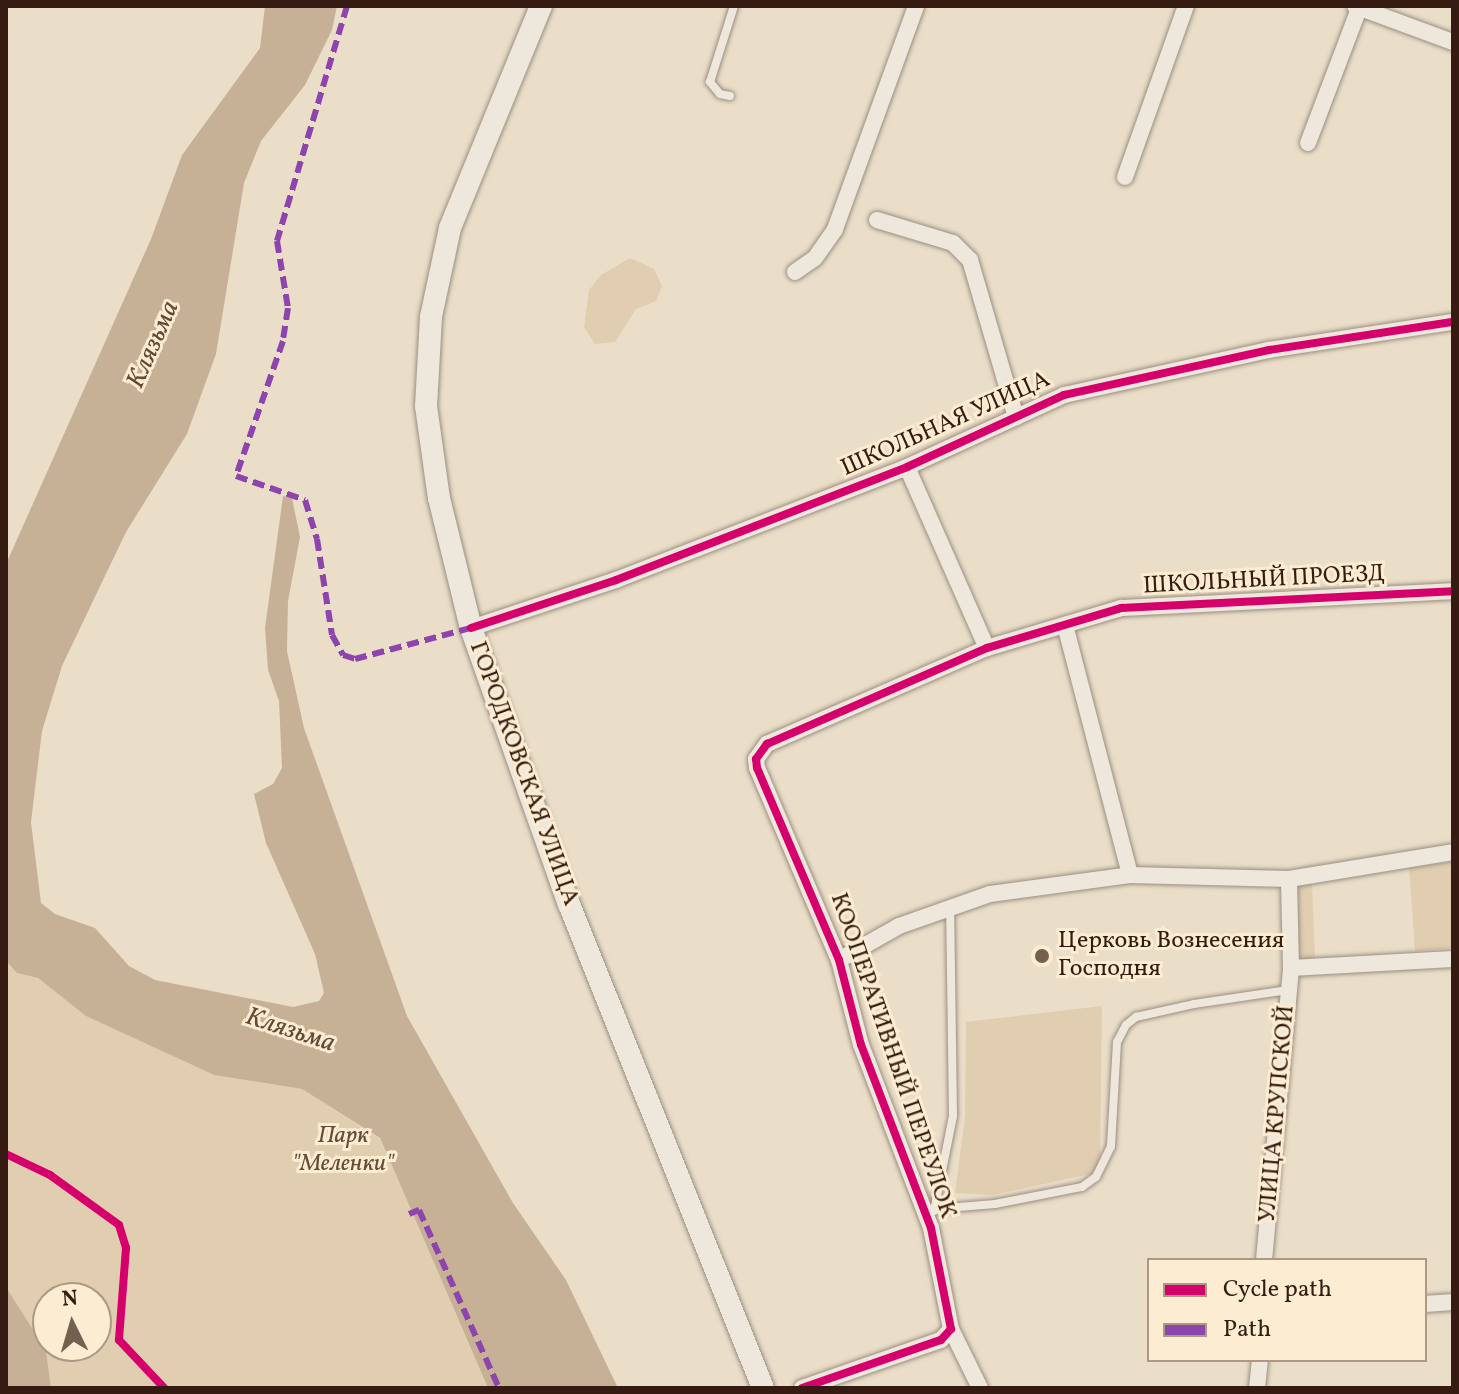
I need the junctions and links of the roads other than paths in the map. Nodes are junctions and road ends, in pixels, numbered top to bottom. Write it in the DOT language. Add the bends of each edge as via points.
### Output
graph roads {
  1 [pos="541,6"];
  2 [pos="734,6"];
  3 [pos="916,6"];
  4 [pos="1186,6"];
  5 [pos="1358,7"];
  6 [pos="1453,42"];
  7 [pos="730,96"];
  8 [pos="1308,143"];
  9 [pos="1125,177"];
  10 [pos="877,220"];
  11 [pos="795,272"];
  12 [pos="1453,322"];
  13 [pos="1016,417"];
  14 [pos="907,467"];
  15 [pos="1453,591"];
  16 [pos="1065,625"];
  17 [pos="471,628"];
  18 [pos="987,648"];
  19 [pos="767,744"];
  20 [pos="1453,852"];
  21 [pos="1130,875"];
  22 [pos="1289,879"];
  23 [pos="950,906"];
  24 [pos="1453,959"];
  25 [pos="839,960"];
  26 [pos="1291,968"];
  27 [pos="1289,990"];
  28 [pos="935,1209"];
  29 [pos="931,1228"];
  30 [pos="1264,1258"];
  31 [pos="1453,1302"];
  32 [pos="1427,1304"];
  33 [pos="951,1329"];
  34 [pos="1260,1362"];
  35 [pos="763,1388"];
  36 [pos="802,1388"];
  37 [pos="980,1388"];
  38 [pos="1257,1388"];
  1 -- 17 [label="main road, ГОРОДКОВСКАЯ УЛИЦА" via="450,228 431,317 428,422 439,498"];
  2 -- 7 [label="lane" via="710,82 720,94"];
  3 -- 11 [label="street" via="835,229 815,258"];
  4 -- 9 [label="street"];
  5 -- 6 [label="street"];
  5 -- 8 [label="street"];
  10 -- 13 [label="street" via="953,243 970,260"];
  12 -- 13 [label="street, ШКОЛЬНАЯ УЛИЦА" via="1116,380"];
  13 -- 14 [label="street, ШКОЛЬНАЯ УЛИЦА"];
  14 -- 17 [label="street, ШКОЛЬНАЯ УЛИЦА" via="616,580"];
  14 -- 18 [label="street"];
  15 -- 16 [label="street, ШКОЛЬНЫЙ ПРОЕЗД" via="1121,608"];
  16 -- 18 [label="street, ШКОЛЬНЫЙ ПРОЕЗД"];
  16 -- 21 [label="street"];
  17 -- 35 [label="main road, ГОРОДКОВСКАЯ УЛИЦА" via="569,904"];
  18 -- 19 [label="street, ШКОЛЬНЫЙ ПРОЕЗД"];
  19 -- 25 [label="street, КООПЕРАТИВНЫЙ ПЕРЕУЛОК" via="756,759 765,793 821,908"];
  20 -- 22 [label="street"];
  21 -- 22 [label="street"];
  21 -- 23 [label="street" via="990,894"];
  22 -- 26 [label="street, УЛИЦА КРУПСКОЙ"];
  23 -- 25 [label="street" via="899,926"];
  23 -- 28 [label="lane" via="953,1116"];
  24 -- 26 [label="street"];
  25 -- 29 [label="street, КООПЕРАТИВНЫЙ ПЕРЕУЛОК" via="861,1045"];
  26 -- 27 [label="street, УЛИЦА КРУПСКОЙ"];
  27 -- 28 [label="lane" via="1194,1004 1136,1017 1126,1025 1117,1042 1111,1146 1096,1177 1082,1187"];
  27 -- 30 [label="street, УЛИЦА КРУПСКОЙ"];
  28 -- 29 [label="lane"];
  29 -- 33 [label="street, КООПЕРАТИВНЫЙ ПЕРЕУЛОК"];
  31 -- 32 [label="street"];
  33 -- 36 [label="street" via="941,1340"];
  33 -- 37 [label="street, КООПЕРАТИВНЫЙ ПЕРЕУЛОК"];
  34 -- 38 [label="street"];
}
